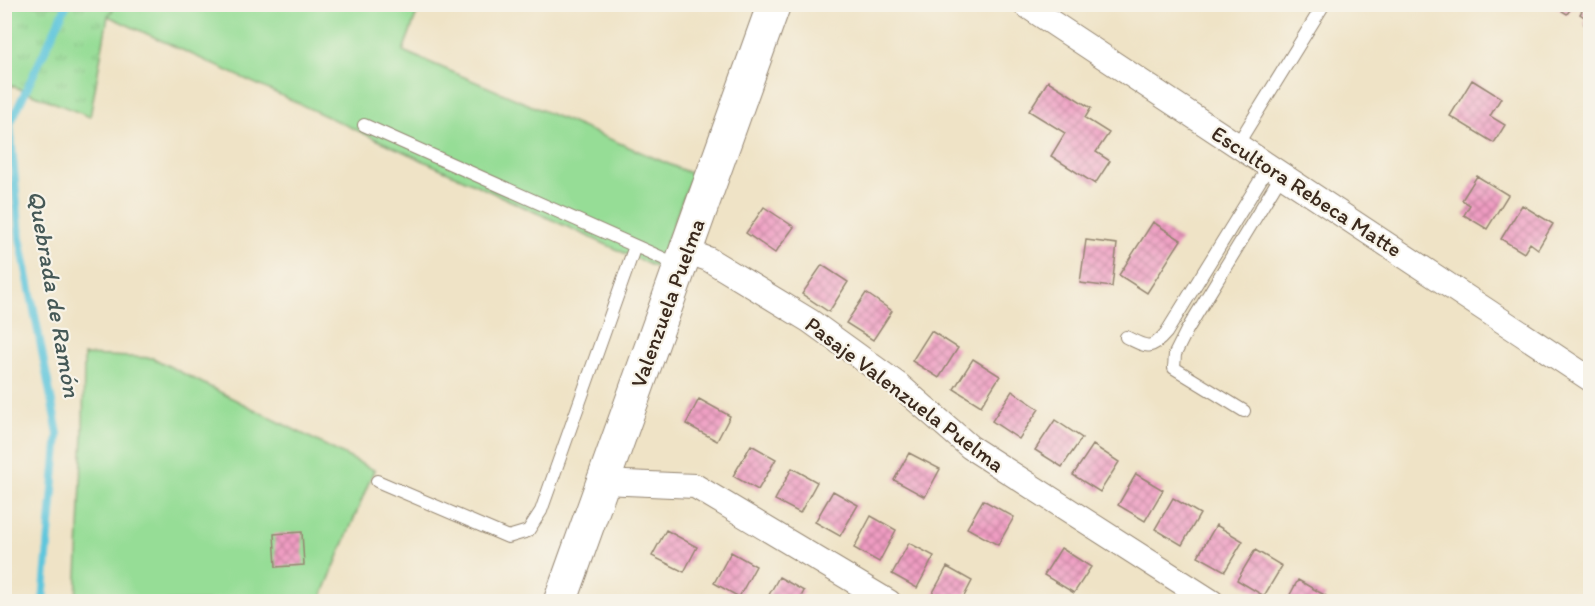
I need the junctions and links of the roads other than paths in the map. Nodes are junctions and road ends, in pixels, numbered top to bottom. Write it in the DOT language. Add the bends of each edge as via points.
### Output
graph roads {
  1 [pos="774,4"];
  2 [pos="1024,4"];
  3 [pos="1324,4"];
  4 [pos="364,125"];
  5 [pos="1237,145"];
  6 [pos="1276,170"];
  7 [pos="635,246"];
  8 [pos="683,258"];
  9 [pos="1126,337"];
  10 [pos="1590,379"];
  11 [pos="1244,411"];
  12 [pos="377,481"];
  13 [pos="603,482"];
  14 [pos="560,602"];
  15 [pos="889,602"];
  16 [pos="1212,602"];
  1 -- 8 [label="street, Valenzuela Puelma"];
  2 -- 5 [label="street, Escultora Rebeca Matte"];
  3 -- 5 [label="lane"];
  4 -- 7 [label="lane"];
  5 -- 6 [label="street, Escultora Rebeca Matte"];
  6 -- 9 [label="lane" via="1159,342 1146,346"];
  6 -- 10 [label="street, Escultora Rebeca Matte"];
  6 -- 11 [label="lane" via="1175,354 1174,368"];
  7 -- 8 [label="lane"];
  7 -- 12 [label="lane" via="541,512 528,531 508,537"];
  8 -- 13 [label="street, Valenzuela Puelma"];
  8 -- 16 [label="street, Pasaje Valenzuela Puelma" via="708,259 810,321 900,386 970,447"];
  13 -- 14 [label="street, Valenzuela Puelma"];
  13 -- 15 [label="street" via="695,486"];
}
